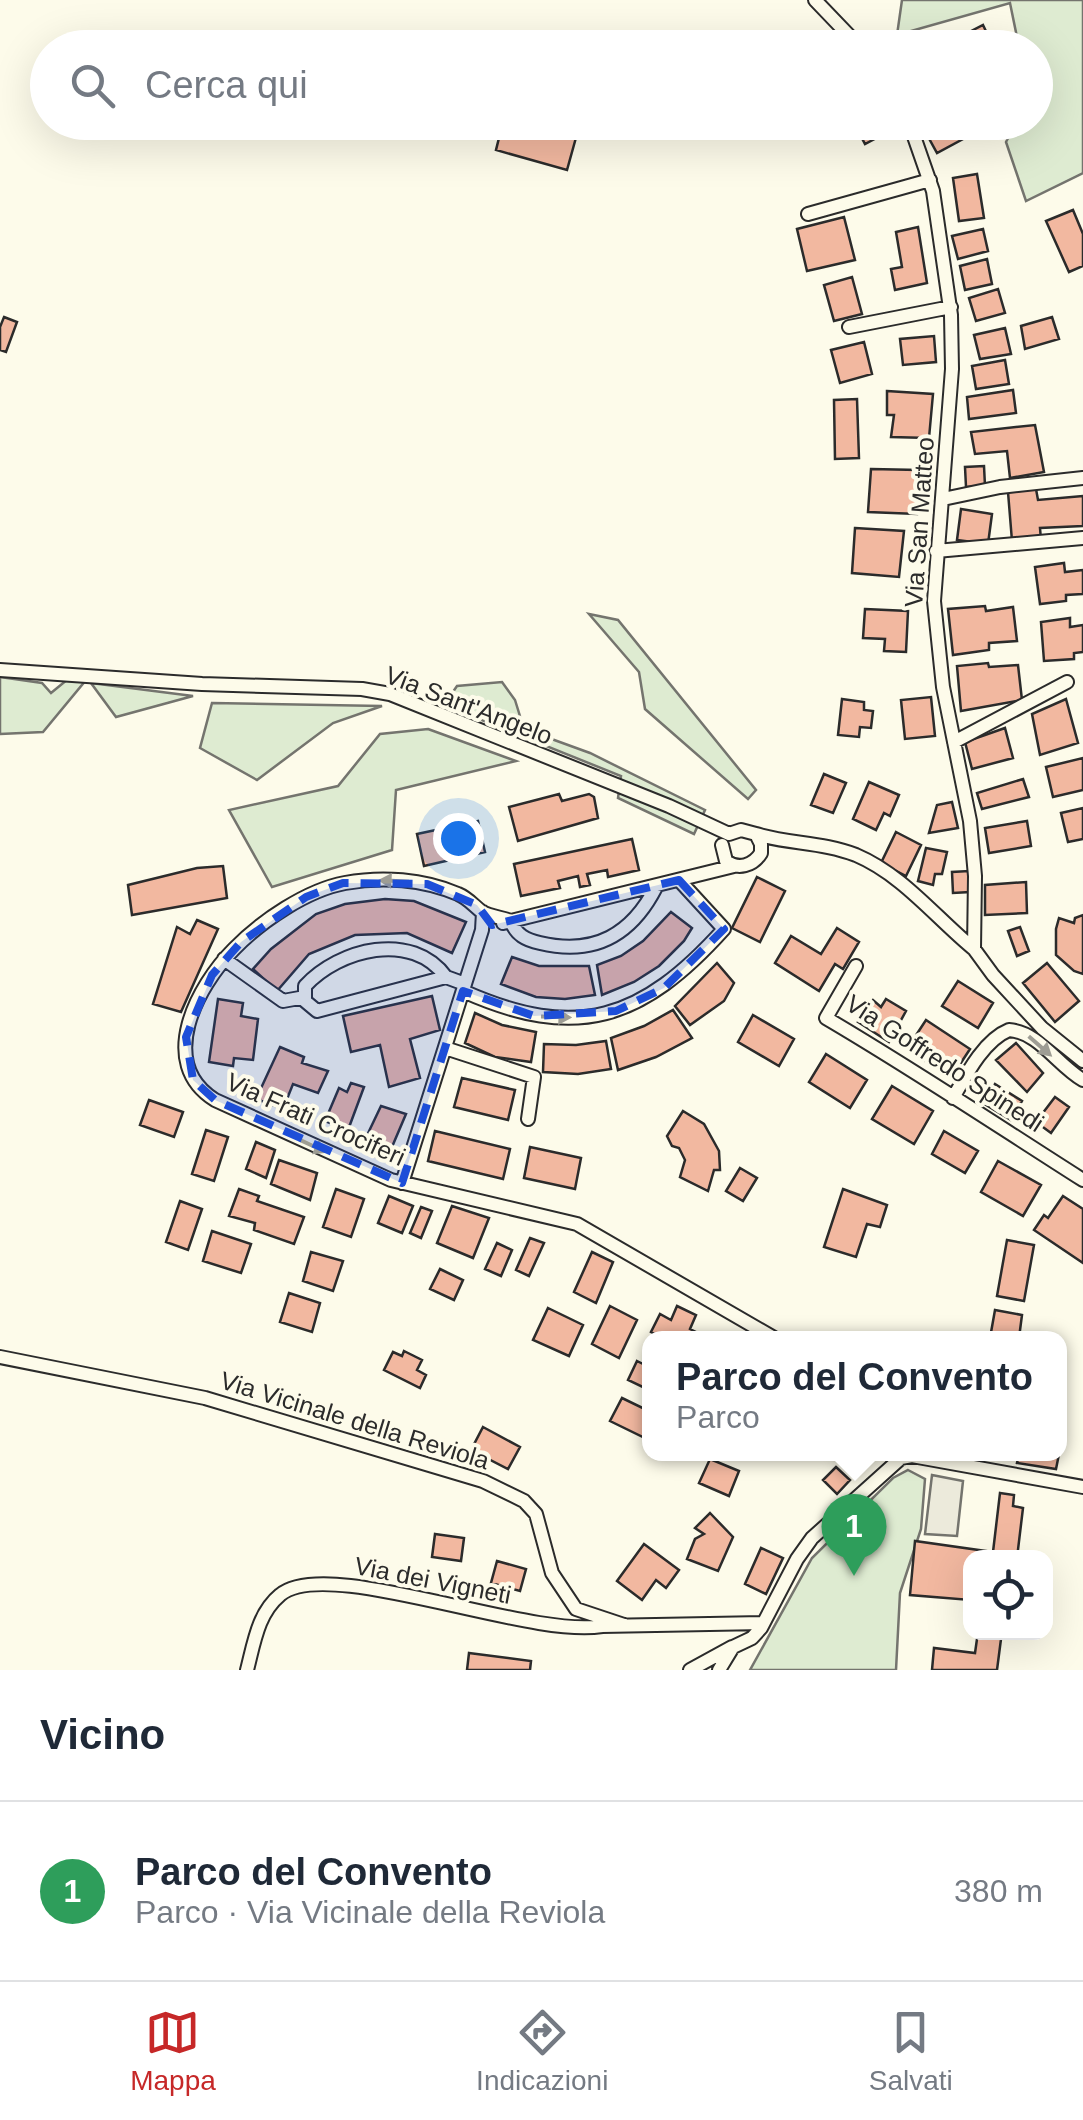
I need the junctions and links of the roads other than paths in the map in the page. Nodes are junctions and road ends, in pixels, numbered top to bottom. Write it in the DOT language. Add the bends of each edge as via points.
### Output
graph roads {
  1 [pos="815,0"];
  2 [pos="844,30"];
  3 [pos="916,140"];
  4 [pos="930,180"];
  5 [pos="808,214"];
  6 [pos="951,307"];
  7 [pos="848,326"];
  8 [pos="1083,478"];
  9 [pos="942,498"];
  10 [pos="1083,538"];
  11 [pos="936,551"];
  12 [pos="0,670"];
  13 [pos="1067,682"];
  14 [pos="954,742"];
  15 [pos="756,834"];
  16 [pos="726,840"];
  17 [pos="804,840"];
  18 [pos="760,857"];
  19 [pos="734,866"];
  20 [pos="696,876"];
  21 [pos="678,880"];
  22 [pos="656,887"];
  23 [pos="483,912"];
  24 [pos="511,921"];
  25 [pos="482,930"];
  26 [pos="974,949"];
  27 [pos="224,959"];
  28 [pos="856,966"];
  29 [pos="446,977"];
  30 [pos="464,988"];
  31 [pos="305,996"];
  32 [pos="445,1048"];
  33 [pos="1083,1061"];
  34 [pos="1083,1080"];
  35 [pos="954,1098"];
  36 [pos="528,1119"];
  37 [pos="1083,1180"];
  38 [pos="402,1182"];
  39 [pos="762,1331"];
  40 [pos="0,1357"];
  41 [pos="898,1461"];
  42 [pos="943,1461"];
  43 [pos="1083,1487"];
  44 [pos="764,1624"];
  45 [pos="624,1625"];
  46 [pos="602,1626"];
  47 [pos="733,1647"];
  48 [pos="247,1670"];
  49 [pos="690,1670"];
  50 [pos="719,1670"];
  1 -- 2 [label="street"];
  3 -- 4 [label="street, Via San Matteo"];
  4 -- 5 [label="street"];
  4 -- 6 [label="street, Via San Matteo"];
  6 -- 7 [label="street"];
  6 -- 9 [label="street, Via San Matteo"];
  8 -- 9 [label="street"];
  9 -- 11 [label="street, Via San Matteo"];
  10 -- 11 [label="street"];
  11 -- 14 [label="street, Via San Matteo" via="937,639"];
  12 -- 16 [label="street, Via Sant'Angelo" via="390,694 669,806"];
  13 -- 14 [label="street"];
  14 -- 26 [label="street, Via San Matteo" via="976,876"];
  15 -- 16 [label="street, Via Sant'Angelo" via="741,830"];
  15 -- 17 [label="street, Via Sant'Angelo"];
  15 -- 18 [label="street"];
  16 -- 19 [label="street" via="726,861"];
  16 -- 20 [label="street"];
  17 -- 18 [label="street"];
  17 -- 26 [label="street, Via Sant'Angelo" via="858,856 886,873"];
  18 -- 19 [label="street"];
  19 -- 20 [label="street"];
  20 -- 21 [label="street"];
  21 -- 22 [label="street"];
  30 -- 21 [label="street, one-way" via="510,1010 554,1018 640,1002 682,973 724,929"];
  22 -- 24 [label="street"];
  22 -- 24 [label="street, Via Frati Crociferi" via="637,919 604,941 560,948 515,932"];
  23 -- 24 [label="street, Via Frati Crociferi"];
  23 -- 25 [label="street"];
  23 -- 27 [label="street, Via Frati Crociferi, one-way" via="427,884 387,878 342,883 306,897"];
  24 -- 25 [label="street"];
  25 -- 30 [label="street"];
  26 -- 33 [label="street" via="1042,1028"];
  27 -- 31 [label="street" via="283,1001"];
  27 -- 38 [label="street, Via Frati Crociferi, one-way" via="188,1027 187,1064 197,1086 214,1100"];
  28 -- 35 [label="street, Via Goffredo Spinedi" via="826,1018"];
  29 -- 30 [label="street"];
  29 -- 31 [label="street" via="317,1011"];
  29 -- 31 [label="street" via="422,956 359,952 315,975"];
  30 -- 32 [label="street"];
  32 -- 36 [label="street" via="534,1076"];
  32 -- 38 [label="street"];
  35 -- 34 [label="street, one-way" via="995,1038 1009,1030 1026,1034"];
  35 -- 37 [label="street, Via Goffredo Spinedi"];
  38 -- 39 [label="street, Via Frati Crociferi" via="578,1224"];
  40 -- 45 [label="street, Via Vicinale della Reviola" via="205,1398 484,1481 536,1514 552,1573 576,1609"];
  41 -- 44 [label="street" via="812,1538"];
  42 -- 43 [label="street"];
  44 -- 45 [label="street, Via Vicinale della Reviola"];
  44 -- 47 [label="street"];
  45 -- 46 [label="street, Via Vicinale della Reviola"];
  46 -- 48 [label="street, Via dei Vigneti" via="540,1624 362,1587 302,1585 282,1592 262,1615"];
  47 -- 49 [label="street"];
  47 -- 50 [label="street"];
}
